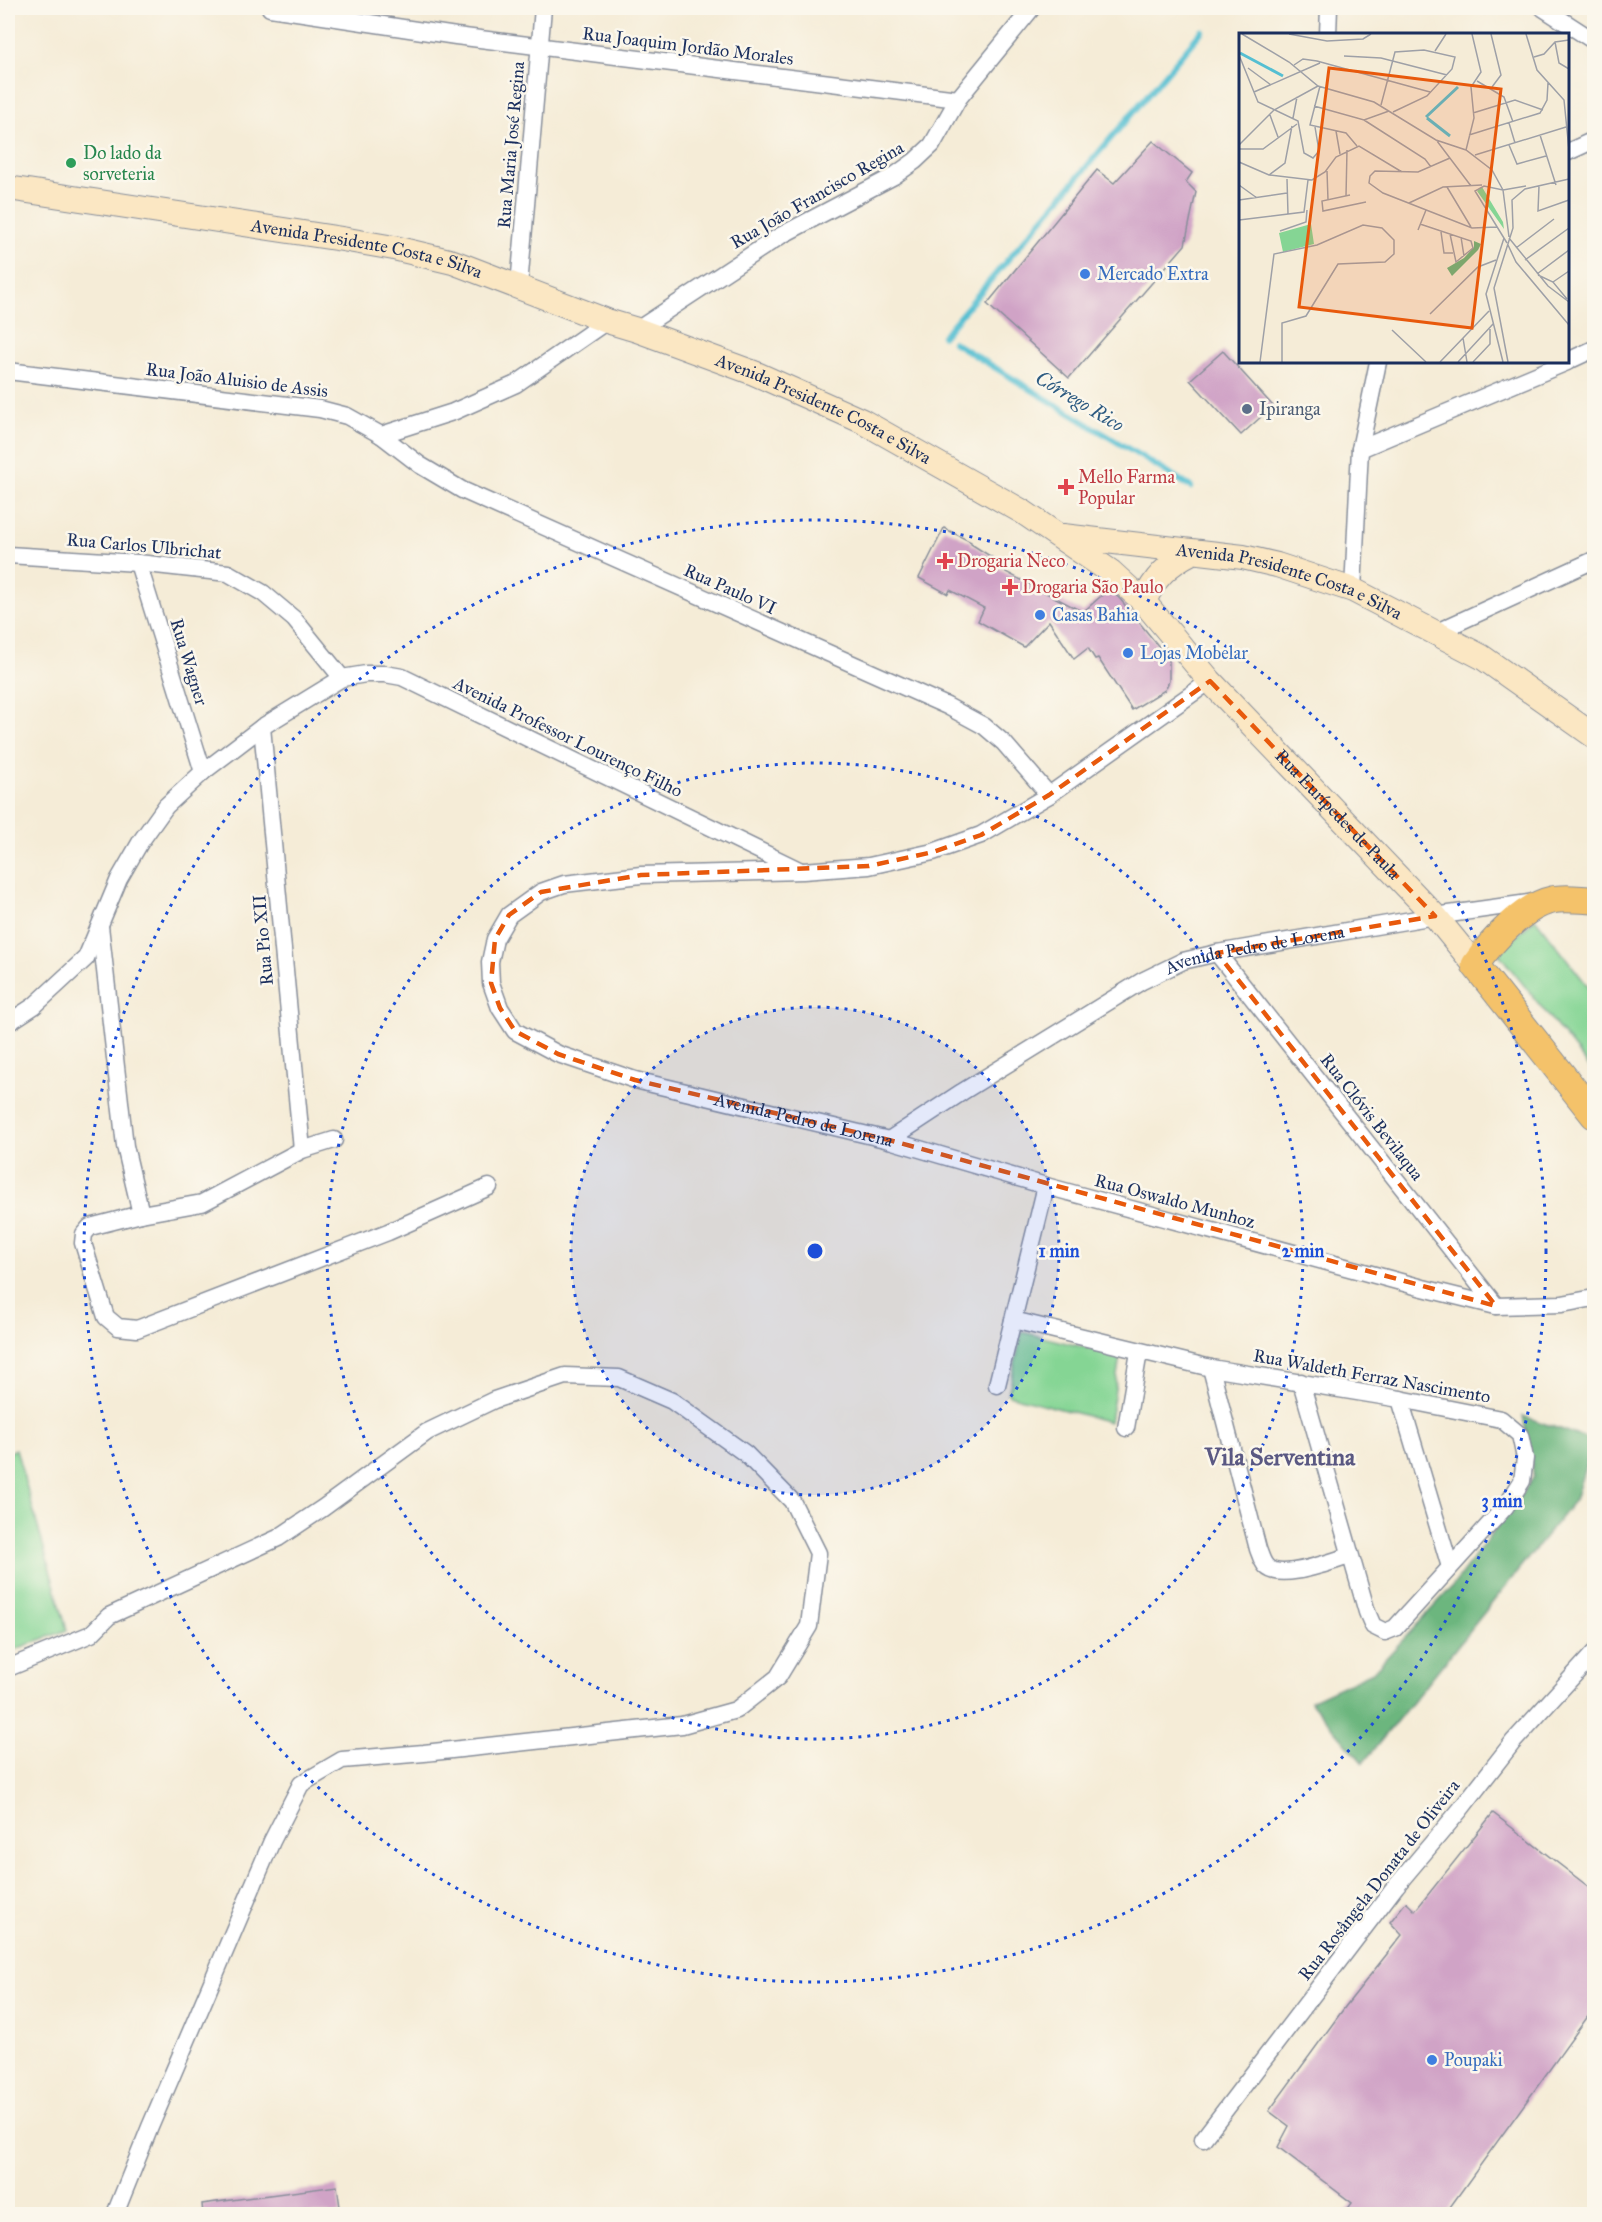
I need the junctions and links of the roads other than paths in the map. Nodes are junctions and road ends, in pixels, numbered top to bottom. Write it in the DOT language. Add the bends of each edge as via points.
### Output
graph roads {
  1 [pos="270,8"];
  2 [pos="543,8"];
  3 [pos="1032,8"];
  4 [pos="1329,8"];
  5 [pos="1543,8"];
  6 [pos="1328,33"];
  7 [pos="1594,41"];
  8 [pos="539,46"];
  9 [pos="958,99"];
  10 [pos="1594,140"];
  11 [pos="1569,152"];
  12 [pos="8,188"];
  13 [pos="519,286"];
  14 [pos="607,321"];
  15 [pos="637,330"];
  16 [pos="1594,349"];
  17 [pos="1569,360"];
  18 [pos="1378,363"];
  19 [pos="1562,363"];
  20 [pos="8,371"];
  21 [pos="381,435"];
  22 [pos="1360,449"];
  23 [pos="1059,535"];
  24 [pos="1191,552"];
  25 [pos="8,555"];
  26 [pos="1594,560"];
  27 [pos="138,563"];
  28 [pos="1353,590"];
  29 [pos="1144,602"];
  30 [pos="1437,632"];
  31 [pos="342,678"];
  32 [pos="1210,681"];
  33 [pos="262,727"];
  34 [pos="1594,736"];
  35 [pos="203,772"];
  36 [pos="1049,795"];
  37 [pos="803,871"];
  38 [pos="1552,900"];
  39 [pos="1594,900"];
  40 [pos="1435,916"];
  41 [pos="100,925"];
  42 [pos="1216,952"];
  43 [pos="1475,965"];
  44 [pos="8,1023"];
  45 [pos="1594,1115"];
  46 [pos="334,1140"];
  47 [pos="889,1140"];
  48 [pos="302,1150"];
  49 [pos="1046,1186"];
  50 [pos="489,1187"];
  51 [pos="141,1214"];
  52 [pos="1594,1298"];
  53 [pos="1496,1306"];
  54 [pos="1013,1320"];
  55 [pos="1140,1352"];
  56 [pos="1211,1368"];
  57 [pos="1301,1382"];
  58 [pos="997,1385"];
  59 [pos="1400,1399"];
  60 [pos="1126,1428"];
  61 [pos="1350,1556"];
  62 [pos="1450,1567"];
  63 [pos="1594,1653"];
  64 [pos="8,1668"];
  65 [pos="1203,2139"];
  66 [pos="115,2214"];
  1 -- 8 [label="street, Rua Joaquim Jordão Morales"];
  2 -- 8 [label="street, Rua Maria José Regina"];
  3 -- 9 [label="street, Rua João Francisco Regina"];
  4 -- 6 [label="street"];
  5 -- 7 [label="street"];
  8 -- 9 [label="street, Rua Joaquim Jordão Morales"];
  8 -- 13 [label="street, Rua Maria José Regina"];
  9 -- 15 [label="street, Rua João Francisco Regina" via="932,145 915,161 780,236"];
  10 -- 11 [label="street"];
  12 -- 13 [label="street, Avenida Presidente Costa e Silva" via="394,248 453,262"];
  13 -- 14 [label="street, Avenida Presidente Costa e Silva"];
  14 -- 15 [label="street, Avenida Presidente Costa e Silva"];
  14 -- 21 [label="street" via="516,384 453,412"];
  15 -- 23 [label="street, Avenida Presidente Costa e Silva" via="754,373 862,421"];
  16 -- 17 [label="street"];
  18 -- 22 [label="street"];
  19 -- 22 [label="street"];
  20 -- 21 [label="street, Rua João Aluisio de Assis" via="320,409 347,416"];
  21 -- 36 [label="street, Rua Paulo VI" via="462,490 947,706 984,726 1004,743"];
  22 -- 28 [label="street"];
  23 -- 24 [label="street, Avenida Presidente Costa e Silva"];
  23 -- 29 [label="street, Rua Eurípedes de Paula" via="1111,572"];
  24 -- 28 [label="street, Avenida Presidente Costa e Silva" via="1243,557"];
  24 -- 29 [label="street" via="1158,576"];
  25 -- 27 [label="street, Rua Carlos Ulbrichat"];
  26 -- 30 [label="street"];
  27 -- 31 [label="street, Rua Carlos Ulbrichat" via="228,573 263,593 294,619"];
  27 -- 35 [label="street, Rua Wagner"];
  28 -- 30 [label="street, Avenida Presidente Costa e Silva"];
  29 -- 32 [label="street, Rua Eurípedes de Paula"];
  30 -- 34 [label="street, Avenida Presidente Costa e Silva" via="1482,657"];
  31 -- 33 [label="street, Avenida Professor Lourenço Filho"];
  31 -- 37 [label="street, Avenida Professor Lourenço Filho" via="385,674 402,678"];
  32 -- 36 [label="street"];
  32 -- 40 [label="street, Rua Eurípedes de Paula"];
  33 -- 35 [label="street, Avenida Professor Lourenço Filho"];
  33 -- 48 [label="street, Rua Pio XII"];
  35 -- 41 [label="street, Avenida Professor Lourenço Filho" via="166,806 141,841 119,879"];
  36 -- 37 [label="street" via="981,835 933,852 869,866"];
  37 -- 47 [label="street, Avenida Pedro de Lorena" via="641,874 552,888 509,915 495,939 491,983 500,1008 515,1031 558,1054 635,1080"];
  38 -- 39 [label="main road, Avenida Pedro de Lorena"];
  38 -- 40 [label="street, Avenida Pedro de Lorena"];
  38 -- 43 [label="main road, Avenida Pedro de Lorena" via="1506,928"];
  40 -- 42 [label="street, Avenida Pedro de Lorena"];
  40 -- 43 [label="street, Rua Eurípedes de Paula"];
  41 -- 44 [label="street, Avenida Professor Lourenço Filho" via="86,958 34,1006"];
  41 -- 51 [label="street" via="125,1146"];
  42 -- 47 [label="street, Avenida Pedro de Lorena" via="1183,961 1142,981"];
  42 -- 53 [label="street, Rua Clóvis Bevilaqua"];
  43 -- 45 [label="main road, Rua Eurípedes de Paula"];
  46 -- 48 [label="street"];
  47 -- 49 [label="street, Rua Oswaldo Munhoz"];
  48 -- 51 [label="street" via="202,1203"];
  49 -- 53 [label="street, Rua Oswaldo Munhoz"];
  49 -- 54 [label="street"];
  50 -- 51 [label="street" via="388,1232 137,1329 118,1328 106,1317 83,1243 84,1234 90,1227"];
  52 -- 53 [label="street, Rua Oswaldo Munhoz" via="1562,1304"];
  54 -- 55 [label="street, Rua Waldeth Ferraz Nascimento"];
  54 -- 58 [label="street"];
  55 -- 56 [label="street, Rua Waldeth Ferraz Nascimento"];
  55 -- 60 [label="street"];
  56 -- 57 [label="street, Rua Waldeth Ferraz Nascimento"];
  56 -- 61 [label="street" via="1265,1566 1276,1573 1293,1572"];
  57 -- 59 [label="street, Rua Waldeth Ferraz Nascimento"];
  57 -- 61 [label="street"];
  59 -- 62 [label="street"];
  59 -- 62 [label="street, Rua Waldeth Ferraz Nascimento" via="1502,1419 1520,1436 1525,1458 1522,1481 1506,1506"];
  61 -- 62 [label="street, Rua Waldeth Ferraz Nascimento" via="1373,1626 1385,1632 1395,1628"];
  63 -- 65 [label="street, Rua Rosângela Donata de Oliveira" via="1513,1742 1396,1886"];
  64 -- 66 [label="street" via="91,1634 109,1616 278,1538 427,1432 494,1400 565,1376 619,1378 672,1401 746,1454 792,1501 818,1553 809,1626 778,1677 736,1710 682,1725 342,1760 301,1784 272,1841"];
}
